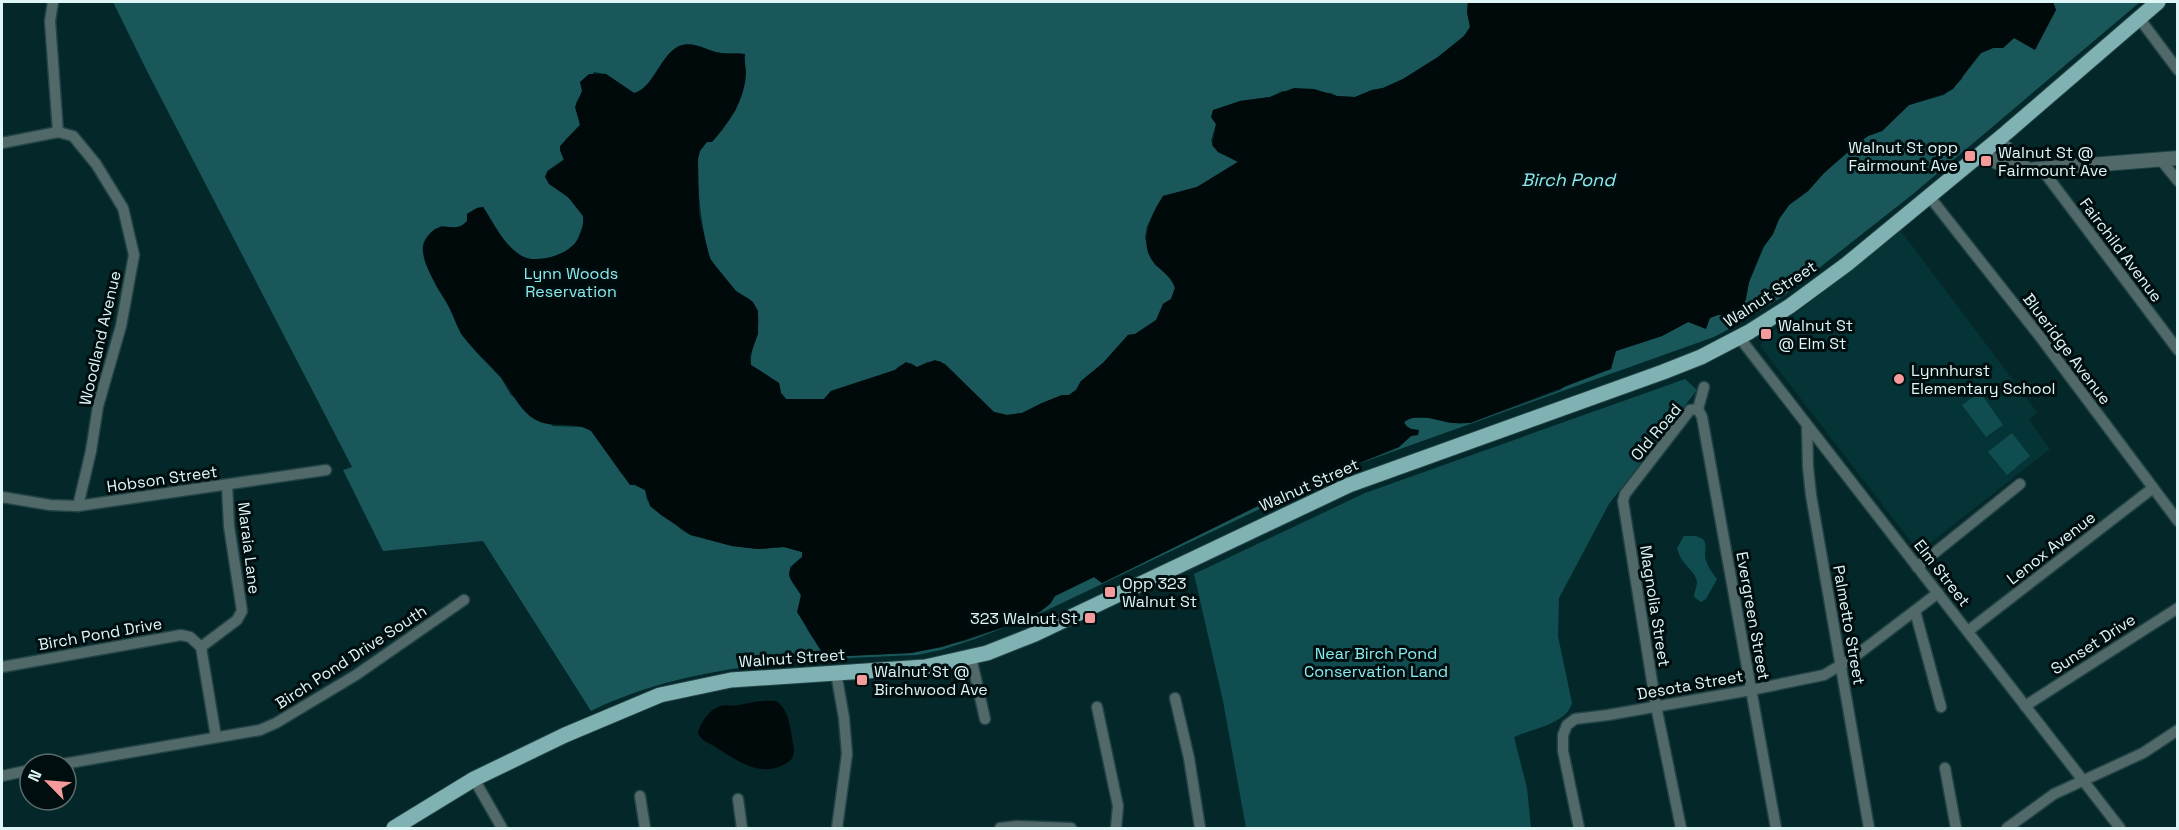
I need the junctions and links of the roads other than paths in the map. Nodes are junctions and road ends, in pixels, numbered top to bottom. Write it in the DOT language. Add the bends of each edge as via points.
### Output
graph roads {
  1 [pos="53,2"];
  2 [pos="2158,2"];
  3 [pos="2139,18"];
  4 [pos="2178,70"];
  5 [pos="58,132"];
  6 [pos="1998,140"];
  7 [pos="2,143"];
  8 [pos="1981,154"];
  9 [pos="2178,158"];
  10 [pos="2160,159"];
  11 [pos="2041,168"];
  12 [pos="2027,170"];
  13 [pos="2178,181"];
  14 [pos="1929,196"];
  15 [pos="1739,337"];
  16 [pos="2178,350"];
  17 [pos="1704,387"];
  18 [pos="1698,409"];
  19 [pos="1808,426"];
  20 [pos="326,470"];
  21 [pos="2020,484"];
  22 [pos="227,485"];
  23 [pos="2153,488"];
  24 [pos="1625,494"];
  25 [pos="2,497"];
  26 [pos="78,506"];
  27 [pos="2178,521"];
  28 [pos="1917,567"];
  29 [pos="1938,593"];
  30 [pos="464,600"];
  31 [pos="2178,608"];
  32 [pos="1915,611"];
  33 [pos="1968,631"];
  34 [pos="201,647"];
  35 [pos="971,657"];
  36 [pos="1841,666"];
  37 [pos="2,667"];
  38 [pos="836,673"];
  39 [pos="1751,690"];
  40 [pos="1175,698"];
  41 [pos="2025,705"];
  42 [pos="1656,706"];
  43 [pos="1097,707"];
  44 [pos="1941,707"];
  45 [pos="985,719"];
  46 [pos="2178,730"];
  47 [pos="216,737"];
  48 [pos="78,761"];
  49 [pos="1945,768"];
  50 [pos="18,773"];
  51 [pos="2,776"];
  52 [pos="474,779"];
  53 [pos="2083,780"];
  54 [pos="640,796"];
  55 [pos="738,799"];
  56 [pos="394,828"];
  57 [pos="502,828"];
  58 [pos="645,828"];
  59 [pos="742,828"];
  60 [pos="837,828"];
  61 [pos="1000,828"];
  62 [pos="1071,828"];
  63 [pos="1116,828"];
  64 [pos="1200,828"];
  65 [pos="1579,828"];
  66 [pos="1681,828"];
  67 [pos="1776,828"];
  68 [pos="1869,828"];
  69 [pos="1956,828"];
  70 [pos="2007,828"];
  71 [pos="2120,828"];
  1 -- 5 [label="street" via="50,21"];
  2 -- 3 [label="main road, Walnut Street"];
  3 -- 4 [label="street"];
  3 -- 6 [label="main road, Walnut Street"];
  5 -- 7 [label="street"];
  5 -- 26 [label="street, Woodland Avenue" via="72,136 96,164 123,208 134,255"];
  6 -- 8 [label="main road, Walnut Street"];
  6 -- 12 [label="street"];
  8 -- 12 [label="street" via="2015,171"];
  8 -- 14 [label="main road, Walnut Street"];
  9 -- 10 [label="street"];
  10 -- 11 [label="street"];
  10 -- 13 [label="street"];
  11 -- 12 [label="street"];
  11 -- 16 [label="street, Fairchild Avenue"];
  14 -- 15 [label="main road, Walnut Street" via="1824,282"];
  14 -- 23 [label="street, Blueridge Avenue"];
  15 -- 19 [label="street, Elm Street"];
  15 -- 35 [label="main road, Walnut Street" via="1663,372 1349,485 1035,634"];
  17 -- 18 [label="street, Old Road"];
  18 -- 24 [label="street, Old Road" via="1690,410"];
  18 -- 39 [label="street, Evergreen Street"];
  19 -- 28 [label="street, Elm Street"];
  19 -- 36 [label="street, Palmetto Street" via="1811,495"];
  20 -- 22 [label="street, Hobson Street"];
  21 -- 28 [label="street"];
  22 -- 26 [label="street, Hobson Street"];
  22 -- 34 [label="street, Maraia Lane" via="242,611 237,620"];
  23 -- 27 [label="street, Blueridge Avenue"];
  23 -- 33 [label="street, Lenox Avenue"];
  24 -- 42 [label="street, Magnolia Street" via="1624,511"];
  25 -- 26 [label="street, Hobson Street"];
  28 -- 29 [label="street, Elm Street"];
  29 -- 32 [label="street, Desota Street"];
  29 -- 33 [label="street, Elm Street"];
  30 -- 47 [label="street, Birch Pond Drive South" via="356,675 276,723 260,730"];
  31 -- 41 [label="street, Sunset Drive"];
  32 -- 36 [label="street, Desota Street"];
  32 -- 44 [label="street"];
  33 -- 41 [label="street, Elm Street"];
  34 -- 37 [label="street, Birch Pond Drive" via="181,635"];
  34 -- 47 [label="street"];
  35 -- 38 [label="main road, Walnut Street" via="926,667"];
  35 -- 45 [label="street"];
  36 -- 39 [label="street, Desota Street" via="1824,675"];
  36 -- 68 [label="street, Palmetto Street"];
  38 -- 52 [label="main road, Walnut Street" via="731,680 660,695"];
  38 -- 60 [label="street" via="847,754"];
  39 -- 42 [label="street, Desota Street"];
  39 -- 67 [label="street, Evergreen Street"];
  40 -- 64 [label="street"];
  41 -- 53 [label="street, Elm Street"];
  42 -- 65 [label="street, Desota Street" via="1575,719 1567,725 1563,751"];
  42 -- 66 [label="street, Magnolia Street"];
  43 -- 63 [label="street" via="1118,806"];
  46 -- 53 [label="street" via="2143,753"];
  47 -- 48 [label="street"];
  49 -- 69 [label="street"];
  50 -- 51 [label="street"];
  52 -- 56 [label="main road, Walnut Street"];
  52 -- 57 [label="street"];
  53 -- 70 [label="street" via="2054,794"];
  53 -- 71 [label="street, Elm Street"];
  54 -- 58 [label="street"];
  55 -- 59 [label="street"];
  61 -- 62 [label="street"];
}
